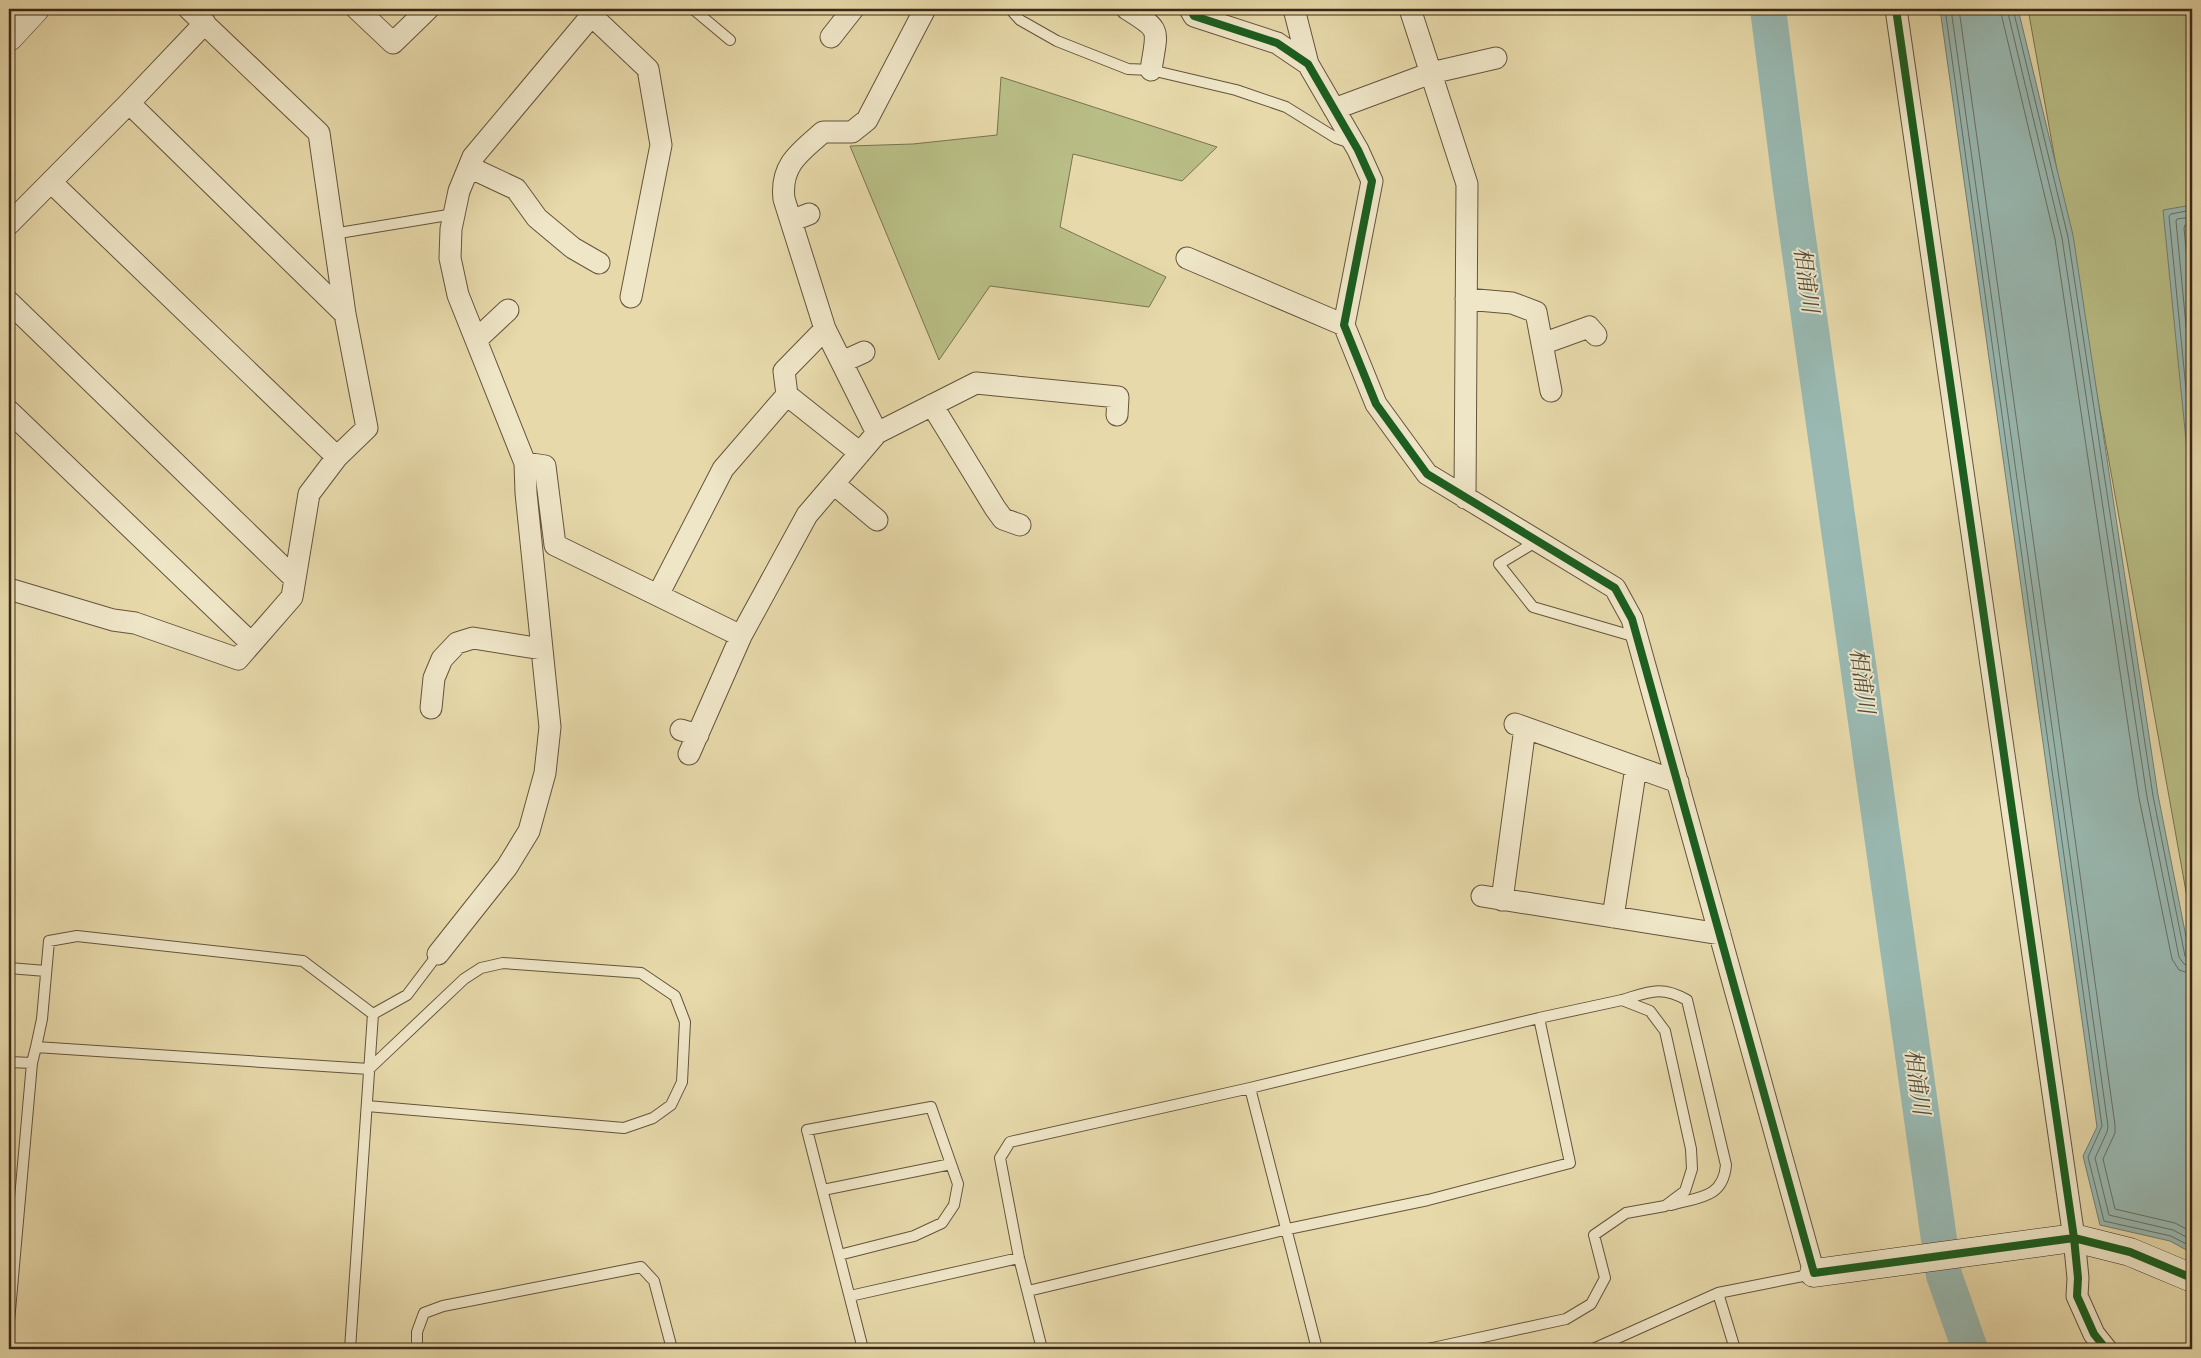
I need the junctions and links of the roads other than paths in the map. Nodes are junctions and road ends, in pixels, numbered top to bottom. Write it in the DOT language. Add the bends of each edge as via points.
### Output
graph roads {
  1 [pos="35,9"];
  2 [pos="189,9"];
  3 [pos="357,9"];
  4 [pos="428,9"];
  5 [pos="693,9"];
  6 [pos="853,9"];
  7 [pos="925,9"];
  8 [pos="1010,9"];
  9 [pos="1127,9"];
  10 [pos="1190,9"];
  11 [pos="1294,9"];
  12 [pos="1410,9"];
  13 [pos="1896,9"];
  14 [pos="594,12"];
  15 [pos="205,23"];
  16 [pos="9,37"];
  17 [pos="831,37"];
  18 [pos="730,40"];
  19 [pos="1496,58"];
  20 [pos="1308,64"];
  21 [pos="1151,70"];
  22 [pos="1431,73"];
  23 [pos="129,103"];
  24 [pos="1334,109"];
  25 [pos="1354,144"];
  26 [pos="469,167"];
  27 [pos="51,182"];
  28 [pos="454,214"];
  29 [pos="9,224"];
  30 [pos="333,234"];
  31 [pos="1188,258"];
  32 [pos="599,264"];
  33 [pos="631,297"];
  34 [pos="1466,299"];
  35 [pos="9,302"];
  36 [pos="508,310"];
  37 [pos="345,314"];
  38 [pos="1344,325"];
  39 [pos="825,330"];
  40 [pos="1596,335"];
  41 [pos="476,340"];
  42 [pos="1542,344"];
  43 [pos="864,352"];
  44 [pos="842,362"];
  45 [pos="1551,391"];
  46 [pos="787,395"];
  47 [pos="932,405"];
  48 [pos="9,411"];
  49 [pos="1117,415"];
  50 [pos="877,433"];
  51 [pos="860,453"];
  52 [pos="337,457"];
  53 [pos="525,463"];
  54 [pos="834,484"];
  55 [pos="1465,498"];
  56 [pos="877,520"];
  57 [pos="1020,525"];
  58 [pos="1537,541"];
  59 [pos="295,580"];
  60 [pos="9,589"];
  61 [pos="658,595"];
  62 [pos="741,636"];
  63 [pos="1637,637"];
  64 [pos="251,643"];
  65 [pos="542,649"];
  66 [pos="431,708"];
  67 [pos="689,754"];
  68 [pos="1636,767"];
  69 [pos="1678,782"];
  70 [pos="1613,918"];
  71 [pos="1720,934"];
  72 [pos="438,954"];
  73 [pos="9,968"];
  74 [pos="46,971"];
  75 [pos="1622,1000"];
  76 [pos="373,1014"];
  77 [pos="1539,1018"];
  78 [pos="36,1047"];
  79 [pos="9,1062"];
  80 [pos="32,1063"];
  81 [pos="369,1069"];
  82 [pos="1250,1088"];
  83 [pos="367,1106"];
  84 [pos="951,1164"];
  85 [pos="823,1190"];
  86 [pos="1665,1206"];
  87 [pos="13,1220"];
  88 [pos="1288,1229"];
  89 [pos="2067,1238"];
  90 [pos="839,1255"];
  91 [pos="1019,1258"];
  92 [pos="1825,1272"];
  93 [pos="2192,1278"];
  94 [pos="1028,1291"];
  95 [pos="1718,1293"];
  96 [pos="850,1296"];
  97 [pos="9,1322"];
  98 [pos="350,1349"];
  99 [pos="417,1349"];
  100 [pos="672,1349"];
  101 [pos="863,1349"];
  102 [pos="1042,1349"];
  103 [pos="1317,1349"];
  104 [pos="1428,1349"];
  105 [pos="1592,1349"];
  106 [pos="1735,1349"];
  107 [pos="2106,1349"];
  1 -- 16 [label="street"];
  2 -- 15 [label="street"];
  3 -- 4 [label="street" via="393,43"];
  5 -- 18 [label="lane"];
  6 -- 17 [label="street"];
  7 -- 39 [label="street" via="867,120 852,132 823,132 793,158 782,186 784,199 800,217"];
  8 -- 21 [label="lane" via="1020,20 1057,40 1128,69"];
  9 -- 21 [label="street" via="1152,25 1156,36"];
  10 -- 20 [label="street" via="1194,16 1277,43"];
  11 -- 20 [label="street"];
  12 -- 22 [label="street"];
  13 -- 89 [label="street"];
  14 -- 26 [label="street" via="473,157"];
  14 -- 33 [label="street" via="648,69 661,145"];
  15 -- 23 [label="street"];
  15 -- 30 [label="street" via="319,132"];
  19 -- 22 [label="street"];
  20 -- 24 [label="street"];
  21 -- 25 [label="lane" via="1236,90 1286,106 1336,138"];
  22 -- 24 [label="street"];
  22 -- 34 [label="street" via="1467,184"];
  23 -- 27 [label="street"];
  23 -- 37 [label="street"];
  24 -- 25 [label="street"];
  25 -- 38 [label="street" via="1372,181"];
  26 -- 28 [label="street"];
  26 -- 32 [label="street" via="516,189 537,218 573,248"];
  27 -- 29 [label="street"];
  27 -- 52 [label="street"];
  28 -- 30 [label="lane"];
  28 -- 41 [label="street" via="450,258 458,295"];
  30 -- 37 [label="street"];
  31 -- 38 [label="street"];
  34 -- 42 [label="street" via="1512,303 1536,312"];
  34 -- 55 [label="street"];
  35 -- 59 [label="street"];
  36 -- 41 [label="street"];
  37 -- 52 [label="street" via="367,428"];
  38 -- 55 [label="street" via="1376,404 1427,474"];
  39 -- 44 [label="street"];
  39 -- 46 [label="street" via="784,371"];
  40 -- 42 [label="street" via="1589,327"];
  41 -- 53 [label="street"];
  42 -- 45 [label="street"];
  43 -- 44 [label="street"];
  44 -- 50 [label="street"];
  46 -- 51 [label="street"];
  46 -- 61 [label="street" via="723,469"];
  47 -- 49 [label="street" via="976,383 1118,398"];
  47 -- 50 [label="street"];
  47 -- 57 [label="street" via="1003,519"];
  48 -- 64 [label="street"];
  50 -- 51 [label="street"];
  51 -- 54 [label="street"];
  52 -- 59 [label="street" via="309,494"];
  53 -- 61 [label="street" via="544,466 555,545"];
  53 -- 65 [label="street"];
  54 -- 56 [label="street"];
  54 -- 62 [label="street" via="807,515"];
  55 -- 58 [label="street"];
  58 -- 63 [label="street" via="1614,588 1632,619"];
  58 -- 63 [label="lane" via="1499,564 1533,606"];
  59 -- 64 [label="street" via="292,597"];
  60 -- 64 [label="street" via="113,620 135,623 238,659"];
  61 -- 62 [label="street"];
  62 -- 67 [label="street" via="689,732"];
  63 -- 69 [label="street"];
  65 -- 66 [label="street" via="473,638 457,643 442,659 434,678"];
  65 -- 72 [label="street" via="550,727 544,773 529,831 507,867"];
  68 -- 69 [label="street"];
  68 -- 70 [label="street"];
  68 -- 70 [label="street" via="1520,726 1492,898"];
  69 -- 71 [label="street"];
  70 -- 71 [label="street"];
  71 -- 92 [label="street"];
  72 -- 76 [label="lane" via="407,995"];
  73 -- 74 [label="lane"];
  74 -- 76 [label="lane" via="49,941 76,936 303,961"];
  74 -- 78 [label="lane"];
  75 -- 77 [label="lane"];
  75 -- 86 [label="lane" via="1650,1010 1665,1032 1691,1149 1692,1169 1685,1191"];
  75 -- 86 [label="lane" via="1651,991 1673,992 1687,1000 1726,1165 1725,1178 1715,1192"];
  76 -- 81 [label="lane"];
  77 -- 82 [label="lane"];
  77 -- 88 [label="lane" via="1570,1163 1428,1200"];
  78 -- 80 [label="lane"];
  78 -- 81 [label="lane"];
  79 -- 80 [label="lane"];
  80 -- 87 [label="lane"];
  81 -- 83 [label="lane"];
  81 -- 83 [label="lane" via="464,979 481,968 503,963 641,973 675,996 685,1022 682,1082 671,1105 653,1118 624,1128"];
  82 -- 88 [label="lane"];
  82 -- 91 [label="lane" via="1010,1142 1000,1158"];
  83 -- 98 [label="lane"];
  84 -- 85 [label="lane"];
  84 -- 85 [label="lane" via="931,1107 807,1130"];
  84 -- 90 [label="lane" via="958,1184 954,1205 942,1223 914,1236"];
  85 -- 90 [label="lane"];
  86 -- 104 [label="lane" via="1626,1213 1594,1235 1605,1278 1591,1304 1566,1319"];
  87 -- 97 [label="lane"];
  88 -- 94 [label="lane"];
  88 -- 103 [label="lane"];
  89 -- 92 [label="street"];
  89 -- 93 [label="street" via="2130,1252"];
  89 -- 107 [label="street" via="2078,1278 2077,1296 2094,1334"];
  90 -- 96 [label="lane"];
  91 -- 94 [label="lane"];
  91 -- 96 [label="lane"];
  92 -- 95 [label="lane"];
  94 -- 102 [label="lane"];
  95 -- 105 [label="lane"];
  95 -- 106 [label="lane"];
  96 -- 101 [label="lane"];
  99 -- 100 [label="lane" via="416,1332 424,1313 437,1308 641,1267 654,1281"];
}
